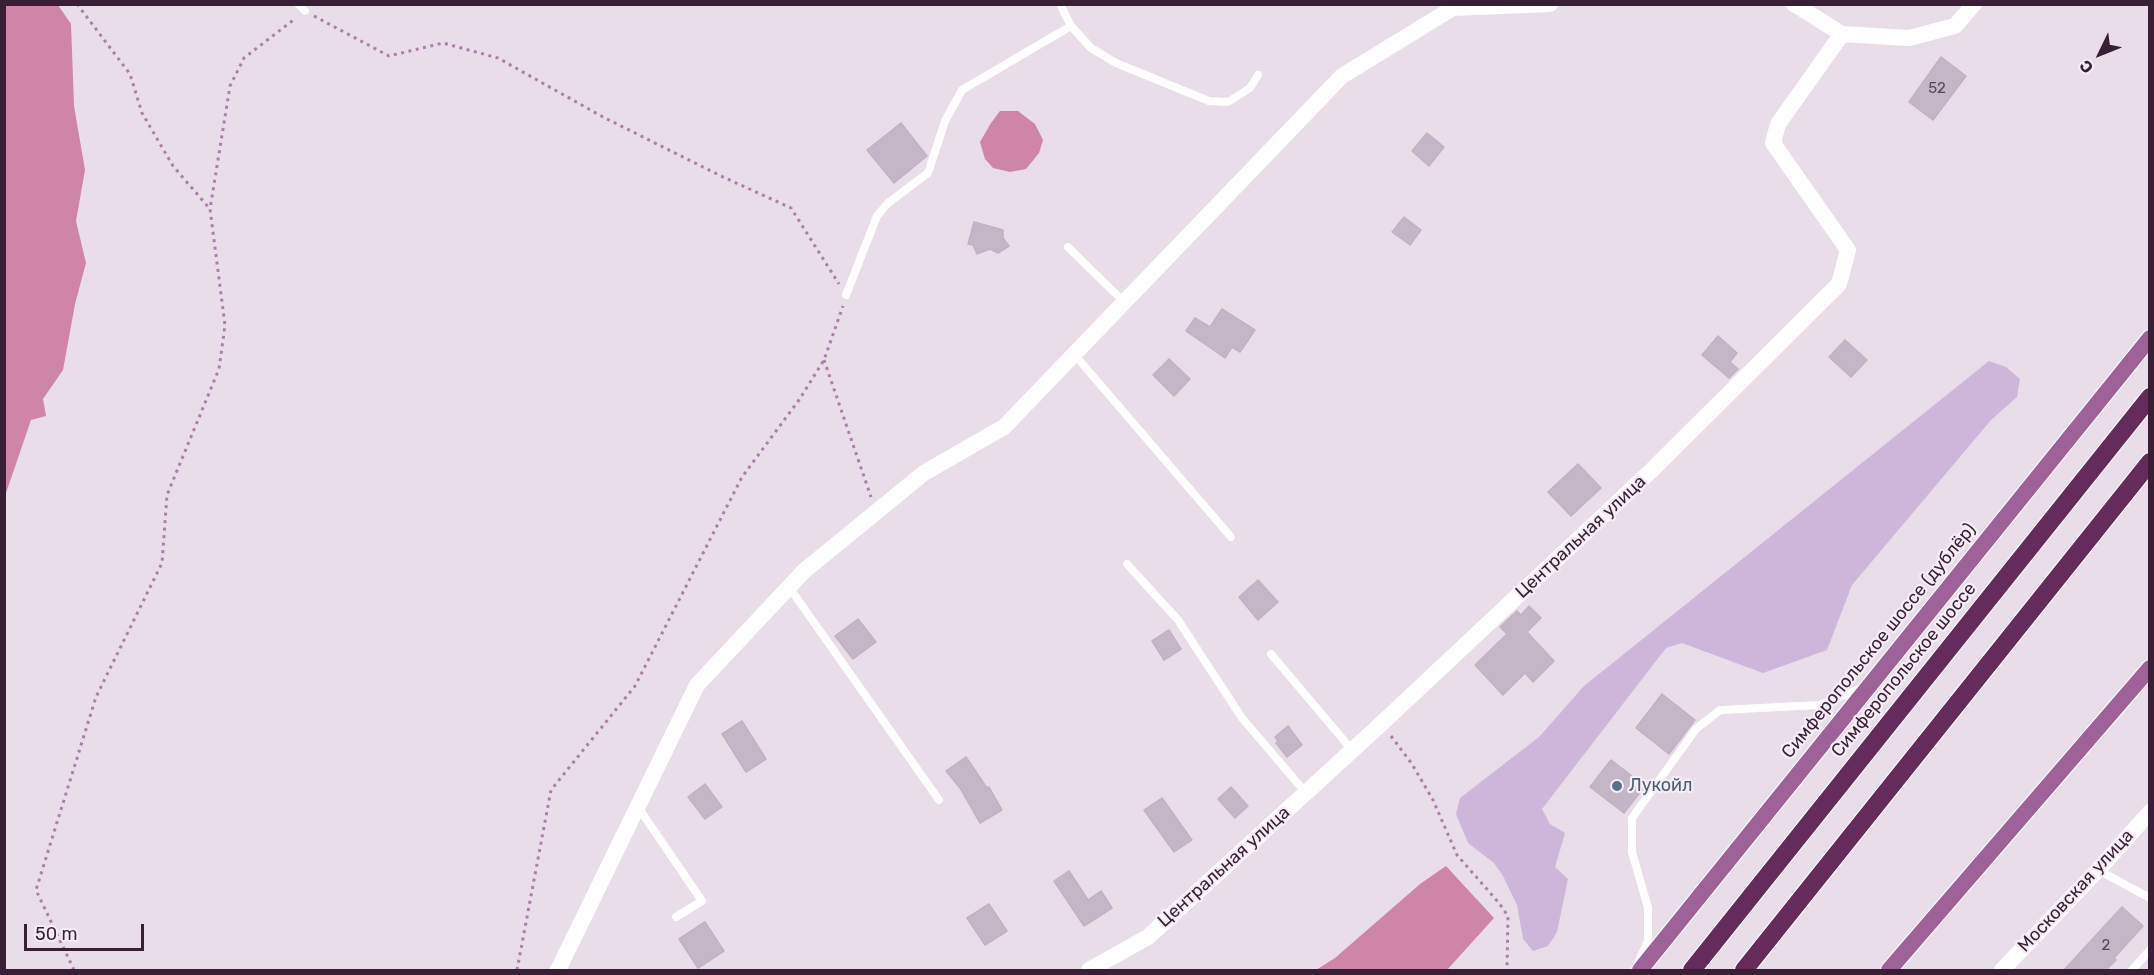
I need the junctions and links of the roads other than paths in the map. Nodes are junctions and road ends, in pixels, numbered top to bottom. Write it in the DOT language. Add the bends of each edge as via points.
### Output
graph roads {
  1 [pos="298,4"];
  2 [pos="1060,4"];
  3 [pos="1550,4"];
  4 [pos="1794,4"];
  5 [pos="1974,4"];
  6 [pos="1449,6"];
  7 [pos="305,11"];
  8 [pos="1071,26"];
  9 [pos="1842,34"];
  10 [pos="1258,75"];
  11 [pos="1068,247"];
  12 [pos="846,295"];
  13 [pos="1124,302"];
  14 [pos="2150,338"];
  15 [pos="1074,354"];
  16 [pos="2150,396"];
  17 [pos="2150,462"];
  18 [pos="1232,537"];
  19 [pos="1127,564"];
  20 [pos="789,587"];
  21 [pos="1271,654"];
  22 [pos="2150,668"];
  23 [pos="1867,686"];
  24 [pos="1352,750"];
  25 [pos="1306,793"];
  26 [pos="939,801"];
  27 [pos="637,806"];
  28 [pos="2150,812"];
  29 [pos="2098,870"];
  30 [pos="2150,898"];
  31 [pos="676,917"];
  32 [pos="2150,950"];
  33 [pos="558,970"];
  34 [pos="1089,970"];
  35 [pos="1634,970"];
  36 [pos="1640,970"];
  37 [pos="1692,970"];
  38 [pos="1744,970"];
  39 [pos="1889,970"];
  40 [pos="2002,970"];
  41 [pos="2132,970"];
  1 -- 7 [label="lane"];
  2 -- 8 [label="lane"];
  3 -- 6 [label="street"];
  4 -- 9 [label="street"];
  5 -- 9 [label="street" via="1955,26 1909,38"];
  6 -- 13 [label="street" via="1342,76"];
  8 -- 10 [label="lane" via="1091,48 1116,63 1209,101 1228,102 1250,88"];
  8 -- 12 [label="lane" via="962,90 945,121 928,173 877,216"];
  9 -- 24 [label="street, Центральная улица" via="1778,124 1773,143 1848,250 1839,284 1653,469"];
  11 -- 13 [label="lane"];
  13 -- 15 [label="street"];
  14 -- 23 [label="main road, Симферопольское шоссе (дублёр)"];
  15 -- 18 [label="lane"];
  15 -- 20 [label="street" via="1004,427 924,473"];
  16 -- 37 [label="highway, Симферопольское шоссе"];
  17 -- 38 [label="highway"];
  19 -- 25 [label="lane" via="1178,620 1242,718"];
  20 -- 26 [label="lane"];
  20 -- 27 [label="street" via="697,685"];
  21 -- 24 [label="lane"];
  22 -- 39 [label="main road"];
  23 -- 35 [label="lane" via="1820,705 1720,710 1696,729 1632,818 1632,852 1648,908 1648,941"];
  23 -- 36 [label="main road, Симферопольское шоссе (дублёр)"];
  24 -- 25 [label="street, Центральная улица"];
  25 -- 34 [label="street, Центральная улица" via="1148,937"];
  27 -- 31 [label="lane" via="702,901"];
  27 -- 33 [label="street"];
  28 -- 29 [label="street, Московская улица"];
  29 -- 30 [label="lane"];
  29 -- 40 [label="street, Московская улица"];
  32 -- 41 [label="lane"];
}
